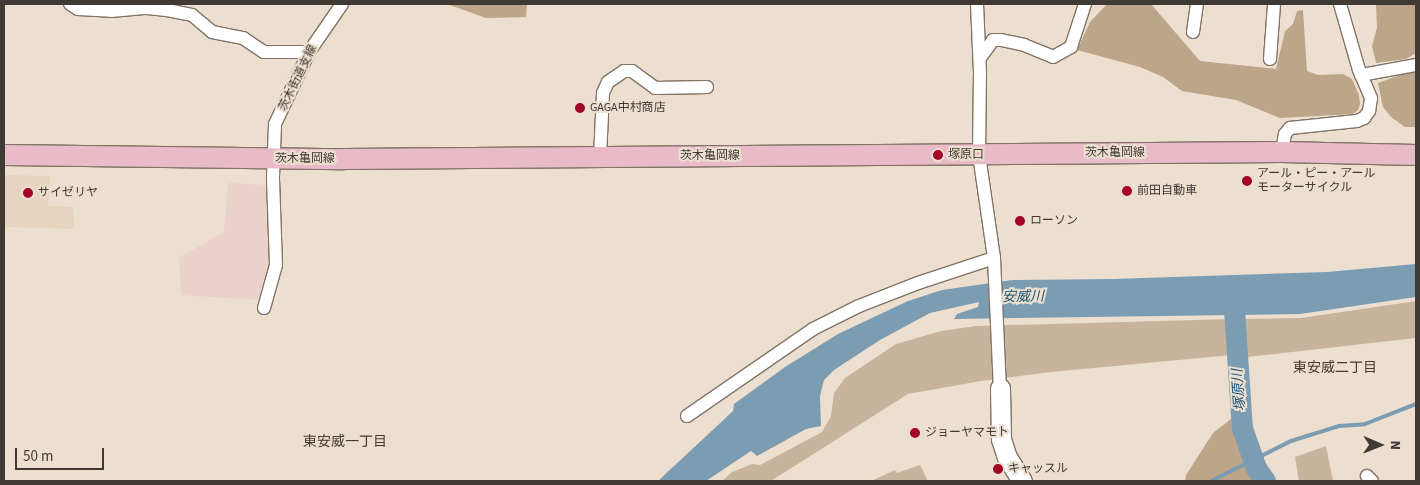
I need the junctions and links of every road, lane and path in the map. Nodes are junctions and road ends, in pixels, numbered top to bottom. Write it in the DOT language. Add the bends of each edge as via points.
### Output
graph roads {
  1 [pos="70,4"];
  2 [pos="342,4"];
  3 [pos="977,4"];
  4 [pos="1085,4"];
  5 [pos="1197,4"];
  6 [pos="1274,4"];
  7 [pos="1340,4"];
  8 [pos="1193,32"];
  9 [pos="308,52"];
  10 [pos="980,58"];
  11 [pos="1270,59"];
  12 [pos="1416,65"];
  13 [pos="1361,75"];
  14 [pos="707,87"];
  15 [pos="1282,152"];
  16 [pos="4,155"];
  17 [pos="979,155"];
  18 [pos="1416,155"];
  19 [pos="600,156"];
  20 [pos="274,159"];
  21 [pos="994,258"];
  22 [pos="264,308"];
  23 [pos="1000,388"];
  24 [pos="687,416"];
  25 [pos="1022,481"];
  1 -- 9 [label="street" via="78,9 167,10 192,15 212,32 243,38 264,52"];
  2 -- 9 [label="street, 茨木街道支線"];
  3 -- 10 [label="street"];
  4 -- 10 [label="street" via="1070,47 1054,57 1024,45 993,40"];
  5 -- 8 [label="street"];
  6 -- 11 [label="street"];
  7 -- 13 [label="street"];
  9 -- 20 [label="street, 茨木街道支線" via="275,124"];
  10 -- 17 [label="street"];
  12 -- 13 [label="street"];
  13 -- 15 [label="street" via="1372,102 1364,118 1356,122 1290,128 1285,134"];
  14 -- 19 [label="street" via="655,88 632,71 624,71 608,82 603,93"];
  15 -- 17 [label="main road, 茨木亀岡線"];
  15 -- 18 [label="main road, 茨木亀岡線"];
  16 -- 20 [label="main road, 茨木亀岡線"];
  17 -- 19 [label="main road, 茨木亀岡線"];
  17 -- 21 [label="street"];
  19 -- 20 [label="main road, 茨木亀岡線"];
  20 -- 22 [label="street, 茨木街道支線" via="276,264"];
  21 -- 23 [label="street"];
  21 -- 24 [label="street" via="910,286 813,328"];
  23 -- 25 [label="street" via="1001,439 1010,463"];
}
